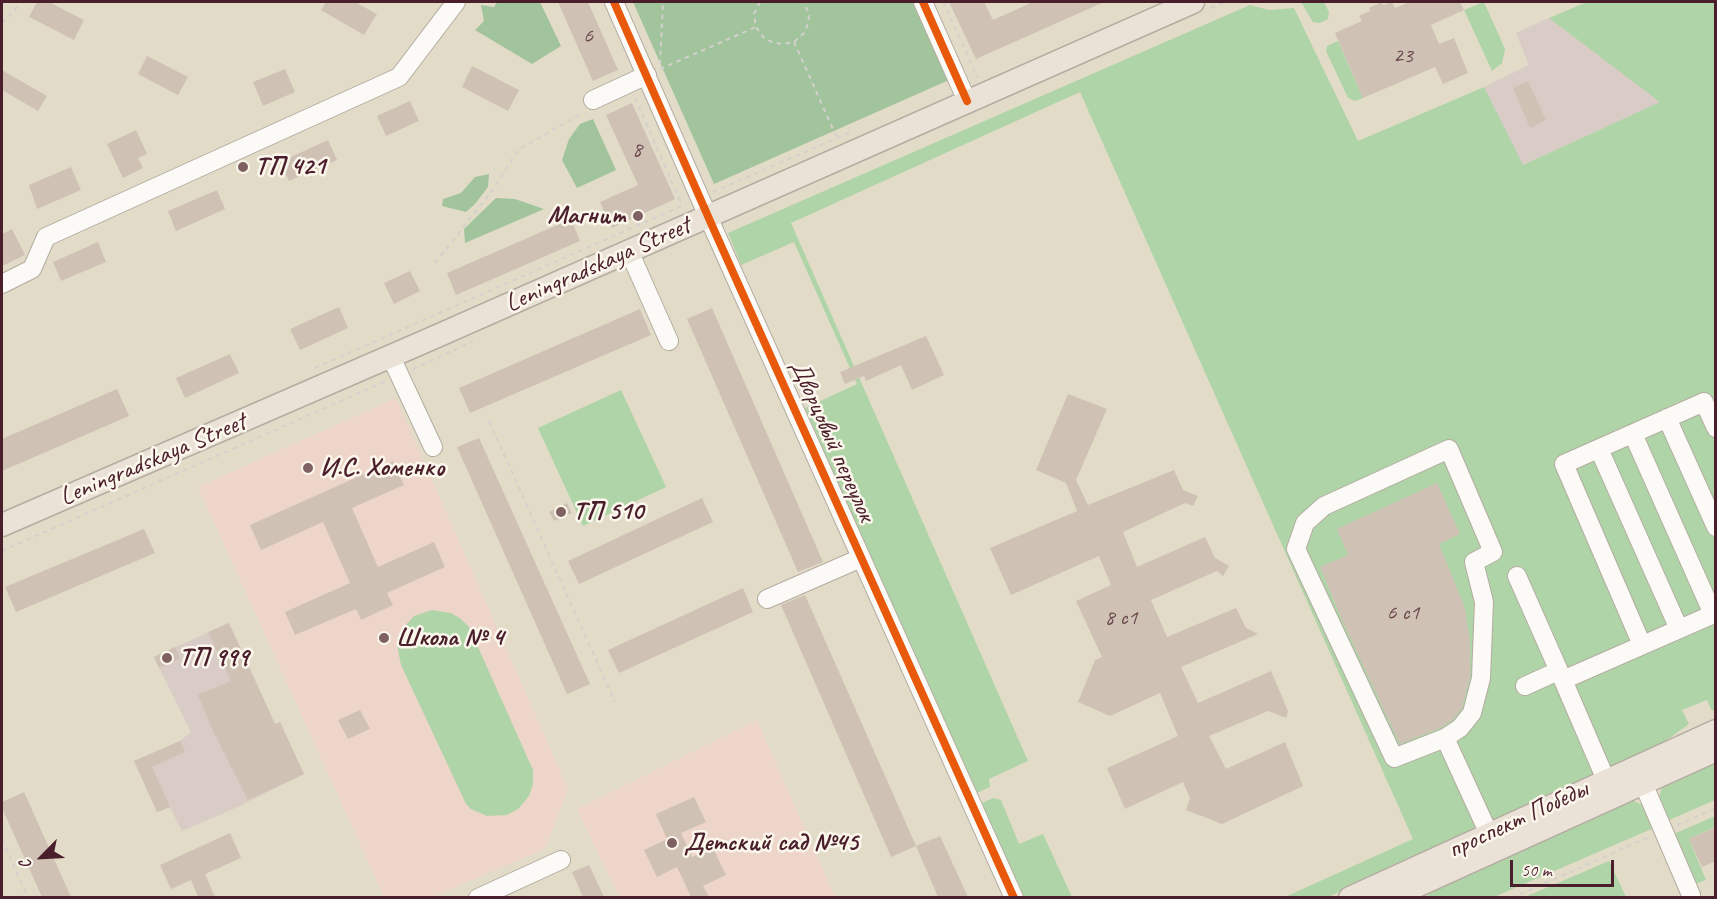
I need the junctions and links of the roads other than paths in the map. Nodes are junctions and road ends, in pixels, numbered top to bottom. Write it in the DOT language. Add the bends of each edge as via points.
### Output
graph roads {
  1 [pos="456,2"];
  2 [pos="614,2"];
  3 [pos="923,2"];
  4 [pos="1193,2"];
  5 [pos="646,75"];
  6 [pos="967,101"];
  7 [pos="589,106"];
  8 [pos="708,216"];
  9 [pos="629,251"];
  10 [pos="2,284"];
  11 [pos="669,341"];
  12 [pos="395,366"];
  13 [pos="1667,418"];
  14 [pos="1716,428"];
  15 [pos="1633,434"];
  16 [pos="432,447"];
  17 [pos="1599,449"];
  18 [pos="2,525"];
  19 [pos="1716,527"];
  20 [pos="861,558"];
  21 [pos="1517,576"];
  22 [pos="767,599"];
  23 [pos="1714,614"];
  24 [pos="1679,629"];
  25 [pos="1642,645"];
  26 [pos="1561,676"];
  27 [pos="1525,686"];
  28 [pos="1716,730"];
  29 [pos="1445,738"];
  30 [pos="1716,750"];
  31 [pos="1639,775"];
  32 [pos="1606,780"];
  33 [pos="1489,834"];
  34 [pos="561,860"];
  35 [pos="1403,889"];
  36 [pos="1691,895"];
  37 [pos="478,897"];
  38 [pos="1014,897"];
  39 [pos="1350,897"];
  1 -- 10 [label="street" via="399,77 46,237 32,269"];
  2 -- 5 [label="street, Дворцовый переулок"];
  3 -- 6 [label="street"];
  4 -- 6 [label="main road, Leningradskaya Street"];
  5 -- 7 [label="street"];
  5 -- 8 [label="street, Дворцовый переулок"];
  6 -- 8 [label="main road, Leningradskaya Street"];
  8 -- 9 [label="main road, Leningradskaya Street"];
  8 -- 20 [label="street, Дворцовый переулок"];
  9 -- 11 [label="street"];
  9 -- 12 [label="main road, Leningradskaya Street"];
  12 -- 16 [label="street"];
  12 -- 18 [label="main road, Leningradskaya Street"];
  13 -- 14 [label="street" via="1704,402"];
  13 -- 15 [label="street"];
  13 -- 19 [label="street"];
  15 -- 17 [label="street"];
  15 -- 23 [label="street"];
  17 -- 24 [label="street"];
  17 -- 25 [label="street" via="1564,464"];
  20 -- 22 [label="street"];
  20 -- 38 [label="street, Дворцовый переулок"];
  21 -- 26 [label="street"];
  23 -- 24 [label="street"];
  24 -- 25 [label="street"];
  25 -- 26 [label="street"];
  26 -- 27 [label="street"];
  26 -- 32 [label="street"];
  28 -- 31 [label="main road, проспект Победы"];
  29 -- 29 [label="street" via="1394,758 1296,549 1305,524 1324,506 1449,449 1494,552 1474,562 1484,602 1484,642 1481,678 1472,713"];
  29 -- 33 [label="street"];
  30 -- 31 [label="main road, проспект Победы"];
  31 -- 32 [label="main road, проспект Победы"];
  31 -- 35 [label="main road, проспект Победы"];
  31 -- 36 [label="street"];
  32 -- 33 [label="main road, проспект Победы"];
  33 -- 35 [label="main road, проспект Победы"];
  34 -- 37 [label="street"];
  35 -- 39 [label="main road, проспект Победы"];
}
